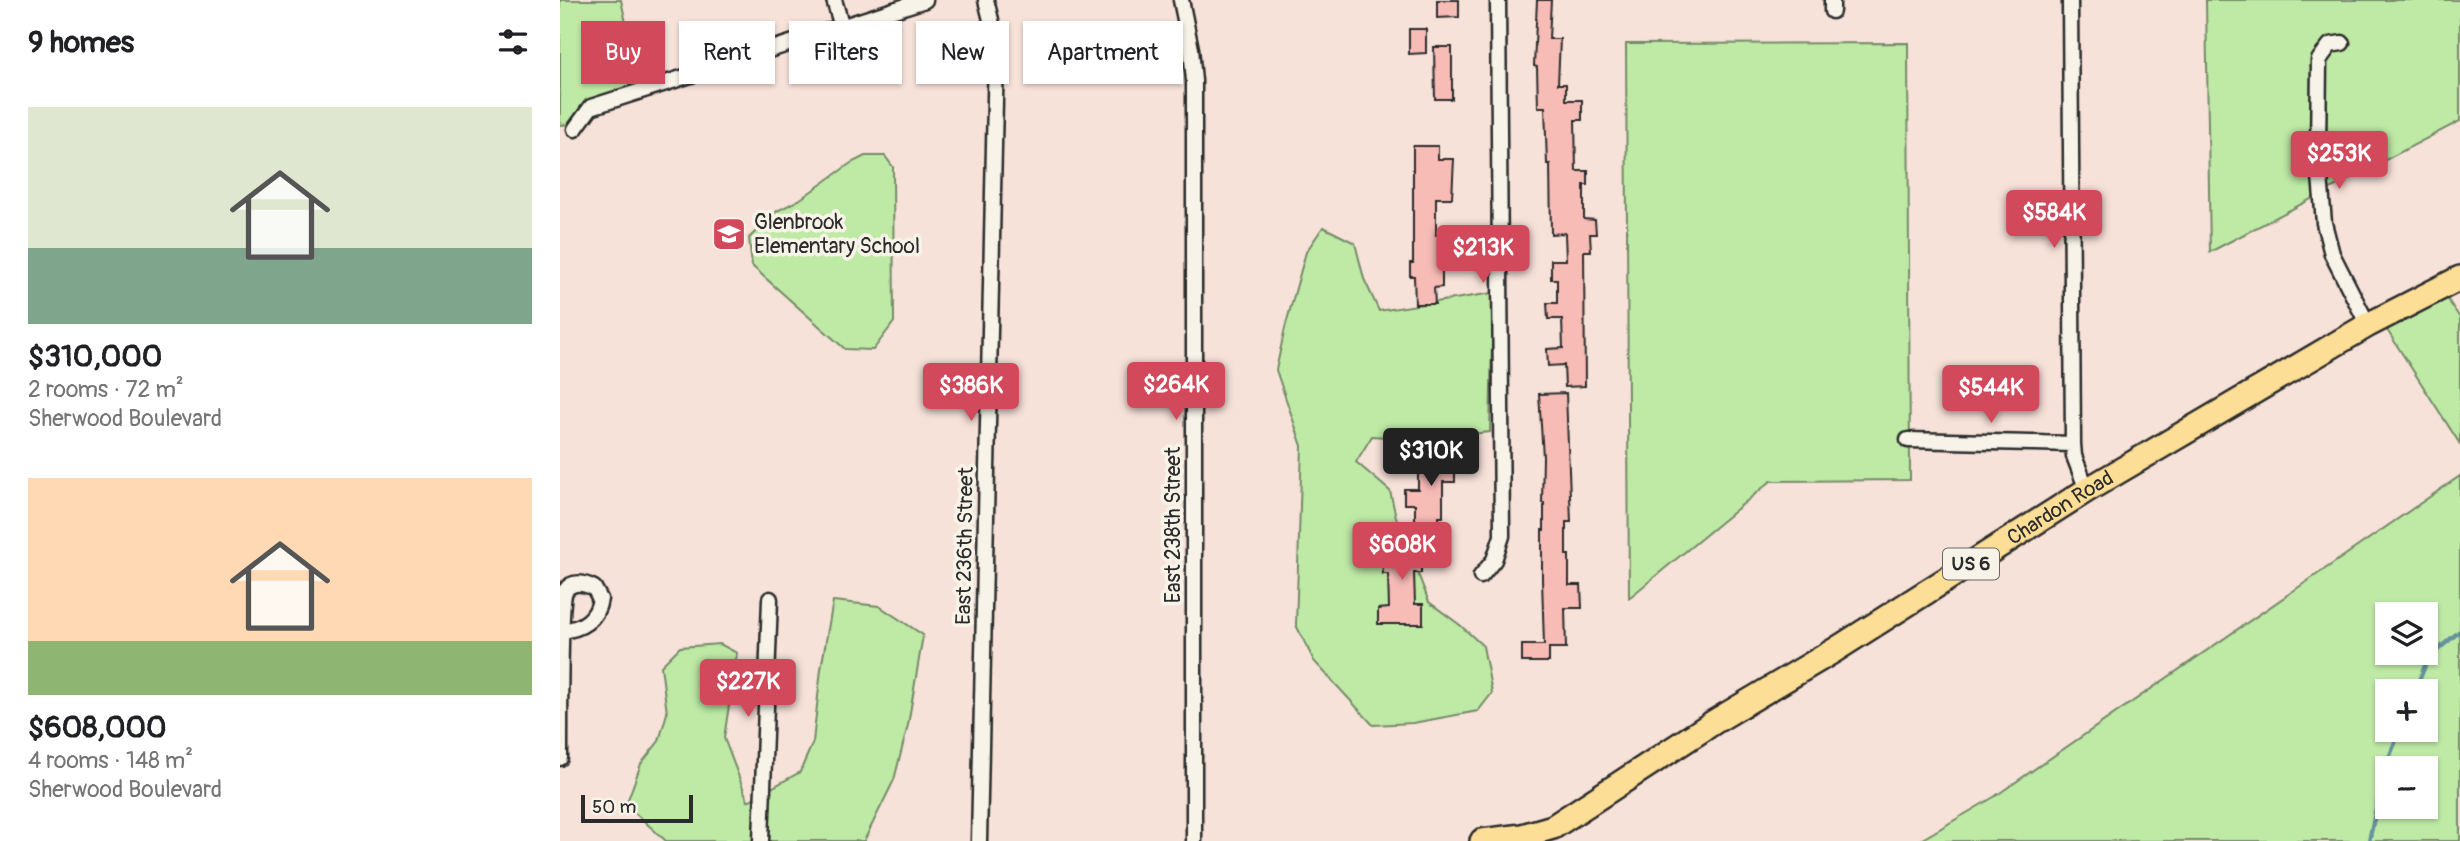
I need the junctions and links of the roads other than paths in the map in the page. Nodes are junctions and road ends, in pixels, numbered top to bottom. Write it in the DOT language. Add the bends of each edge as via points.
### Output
graph roads {
  1 [pos="834,0"];
  2 [pos="925,0"];
  3 [pos="986,0"];
  4 [pos="1181,0"];
  5 [pos="1498,0"];
  6 [pos="2070,0"];
  7 [pos="840,21"];
  8 [pos="860,21"];
  9 [pos="2342,43"];
  10 [pos="789,44"];
  11 [pos="575,129"];
  12 [pos="2460,278"];
  13 [pos="2368,326"];
  14 [pos="1908,440"];
  15 [pos="2073,444"];
  16 [pos="2087,490"];
  17 [pos="1482,576"];
  18 [pos="770,599"];
  19 [pos="561,631"];
  20 [pos="560,758"];
  21 [pos="761,841"];
  22 [pos="979,841"];
  23 [pos="1194,841"];
  24 [pos="1482,841"];
  1 -- 7 [label="street"];
  2 -- 8 [label="street"];
  3 -- 22 [label="street, East 236th Street" via="996,53"];
  4 -- 23 [label="street, East 238th Street" via="1194,80"];
  5 -- 17 [label="street" via="1502,525 1499,550"];
  6 -- 15 [label="street"];
  9 -- 13 [label="street" via="2330,45 2319,60 2318,152 2324,223 2332,254"];
  10 -- 11 [label="street" via="591,107"];
  12 -- 13 [label="main road, Chardon Road / US 6"];
  13 -- 16 [label="main road, Chardon Road / US 6"];
  14 -- 15 [label="street"];
  15 -- 16 [label="street"];
  16 -- 24 [label="main road, Chardon Road / US 6" via="1553,827"];
  18 -- 21 [label="street"];
  19 -- 20 [label="street"];
}
